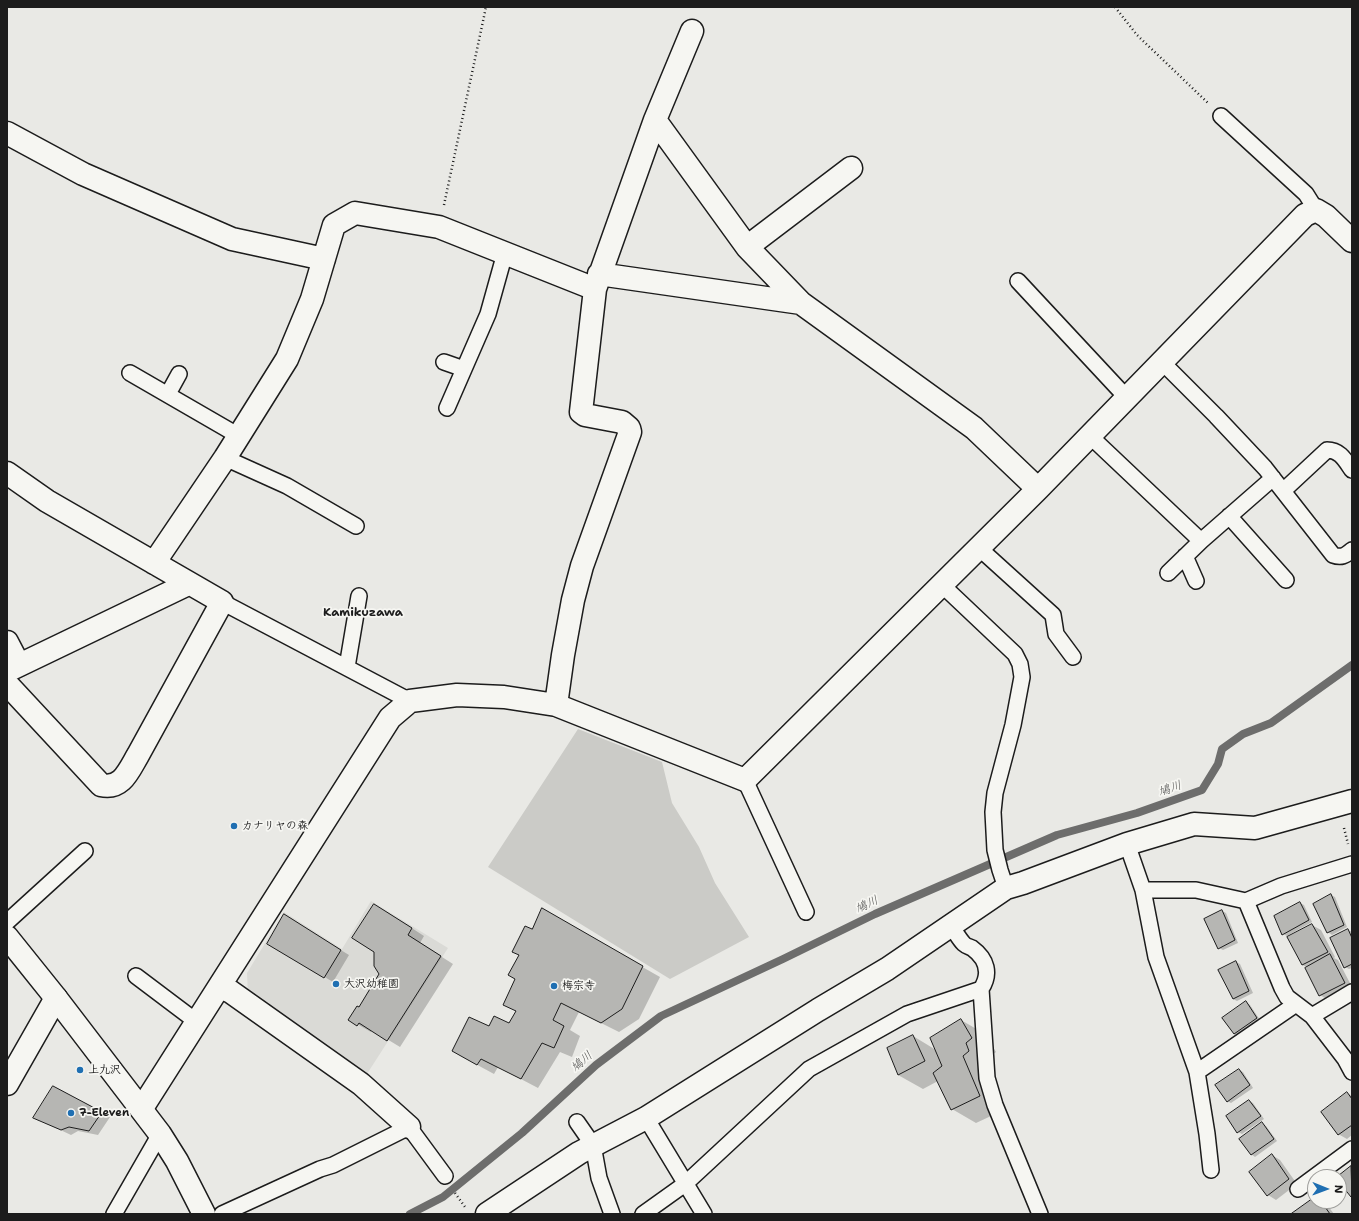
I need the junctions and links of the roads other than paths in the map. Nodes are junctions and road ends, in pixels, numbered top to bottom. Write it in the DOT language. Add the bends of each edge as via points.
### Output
graph roads {
  1 [pos="692,31"];
  2 [pos="1221,116"];
  3 [pos="655,120"];
  4 [pos="7,133"];
  5 [pos="850,168"];
  6 [pos="1316,210"];
  7 [pos="1352,241"];
  8 [pos="747,247"];
  9 [pos="505,253"];
  10 [pos="324,259"];
  11 [pos="1018,281"];
  12 [pos="597,282"];
  13 [pos="801,303"];
  14 [pos="444,362"];
  15 [pos="1162,362"];
  16 [pos="464,369"];
  17 [pos="130,373"];
  18 [pos="179,374"];
  19 [pos="168,394"];
  20 [pos="1127,398"];
  21 [pos="447,408"];
  22 [pos="239,436"];
  23 [pos="1090,436"];
  24 [pos="225,458"];
  25 [pos="1352,470"];
  26 [pos="7,473"];
  27 [pos="1273,478"];
  28 [pos="1038,489"];
  29 [pos="1283,491"];
  30 [pos="1229,516"];
  31 [pos="356,526"];
  32 [pos="1201,541"];
  33 [pos="979,548"];
  34 [pos="1352,550"];
  35 [pos="1185,556"];
  36 [pos="154,563"];
  37 [pos="1168,573"];
  38 [pos="1286,580"];
  39 [pos="1196,581"];
  40 [pos="188,584"];
  41 [pos="942,584"];
  42 [pos="359,596"];
  43 [pos="222,602"];
  44 [pos="7,642"];
  45 [pos="1073,657"];
  46 [pos="347,667"];
  47 [pos="13,668"];
  48 [pos="7,684"];
  49 [pos="410,701"];
  50 [pos="556,705"];
  51 [pos="745,780"];
  52 [pos="1344,803"];
  53 [pos="1127,844"];
  54 [pos="85,851"];
  55 [pos="1352,864"];
  56 [pos="1003,879"];
  57 [pos="1144,890"];
  58 [pos="1246,901"];
  59 [pos="806,912"];
  60 [pos="7,922"];
  61 [pos="951,926"];
  62 [pos="7,937"];
  63 [pos="136,976"];
  64 [pos="220,986"];
  65 [pos="981,989"];
  66 [pos="1352,992"];
  67 [pos="56,998"];
  68 [pos="1296,1004"];
  69 [pos="1312,1016"];
  70 [pos="197,1022"];
  71 [pos="1197,1072"];
  72 [pos="1352,1072"];
  73 [pos="7,1084"];
  74 [pos="142,1108"];
  75 [pos="646,1118"];
  76 [pos="577,1122"];
  77 [pos="408,1127"];
  78 [pos="160,1134"];
  79 [pos="593,1146"];
  80 [pos="1352,1149"];
  81 [pos="1211,1170"];
  82 [pos="446,1176"];
  83 [pos="685,1184"];
  84 [pos="1298,1189"];
  85 [pos="114,1214"];
  86 [pos="204,1214"];
  87 [pos="222,1214"];
  88 [pos="487,1214"];
  89 [pos="612,1214"];
  90 [pos="643,1214"];
  91 [pos="704,1214"];
  92 [pos="1040,1214"];
  1 -- 3 [label="street"];
  2 -- 6 [label="lane" via="1306,194"];
  3 -- 8 [label="street"];
  3 -- 12 [label="street"];
  4 -- 10 [label="street" via="83,174 232,239"];
  5 -- 8 [label="street"];
  6 -- 7 [label="street"];
  6 -- 15 [label="street" via="1305,215"];
  8 -- 13 [label="street"];
  9 -- 10 [label="street" via="439,226 355,213 334,225"];
  9 -- 12 [label="street"];
  9 -- 16 [label="lane" via="488,314"];
  10 -- 22 [label="street" via="312,299 287,359"];
  11 -- 20 [label="lane"];
  12 -- 13 [label="street"];
  12 -- 50 [label="street" via="581,412 622,422 630,432 582,566 570,616"];
  13 -- 28 [label="street" via="974,428"];
  14 -- 16 [label="lane"];
  15 -- 20 [label="street"];
  15 -- 27 [label="lane"];
  16 -- 21 [label="lane"];
  17 -- 19 [label="lane"];
  18 -- 19 [label="lane"];
  19 -- 22 [label="lane"];
  20 -- 23 [label="street"];
  22 -- 24 [label="street"];
  23 -- 28 [label="street"];
  23 -- 32 [label="lane"];
  24 -- 31 [label="lane" via="287,486"];
  24 -- 36 [label="street"];
  25 -- 29 [label="lane" via="1338,452 1327,450"];
  26 -- 36 [label="street" via="47,501"];
  27 -- 29 [label="lane"];
  27 -- 30 [label="lane"];
  28 -- 33 [label="street"];
  29 -- 34 [label="lane" via="1333,554 1343,557"];
  30 -- 32 [label="lane"];
  30 -- 38 [label="lane"];
  32 -- 35 [label="lane"];
  33 -- 41 [label="street"];
  33 -- 45 [label="lane" via="1053,616 1056,634"];
  35 -- 37 [label="lane"];
  35 -- 39 [label="lane"];
  36 -- 40 [label="street"];
  40 -- 43 [label="street"];
  40 -- 47 [label="street"];
  41 -- 51 [label="street"];
  41 -- 56 [label="lane" via="1015,654 1020,664 1022,677 995,793 993,812 995,850"];
  42 -- 46 [label="lane"];
  43 -- 46 [label="lane"];
  43 -- 48 [label="street" via="138,755 123,780 116,785 101,785"];
  44 -- 47 [label="street"];
  46 -- 49 [label="lane"];
  49 -- 50 [label="street" via="457,695 504,697"];
  49 -- 64 [label="street" via="390,718"];
  50 -- 51 [label="street"];
  51 -- 59 [label="lane"];
  52 -- 53 [label="street" via="1255,828 1194,824"];
  53 -- 56 [label="street" via="1023,883"];
  53 -- 57 [label="lane"];
  54 -- 60 [label="lane"];
  55 -- 58 [label="lane" via="1281,886"];
  56 -- 61 [label="street"];
  57 -- 58 [label="lane" via="1196,890"];
  57 -- 71 [label="lane" via="1156,957"];
  58 -- 68 [label="lane" via="1282,988 1287,997"];
  61 -- 65 [label="lane" via="964,944 981,956 986,965 988,976"];
  61 -- 75 [label="street"];
  62 -- 67 [label="street"];
  63 -- 70 [label="lane"];
  64 -- 70 [label="street"];
  64 -- 77 [label="street" via="361,1084"];
  65 -- 83 [label="lane" via="907,1014 809,1069"];
  65 -- 92 [label="lane" via="987,1078 995,1105"];
  66 -- 69 [label="lane"];
  67 -- 73 [label="street"];
  67 -- 74 [label="street"];
  68 -- 69 [label="lane"];
  68 -- 71 [label="lane"];
  69 -- 72 [label="lane" via="1345,1058"];
  70 -- 74 [label="street"];
  71 -- 81 [label="lane"];
  74 -- 78 [label="street"];
  75 -- 79 [label="street"];
  75 -- 83 [label="lane"];
  76 -- 79 [label="lane"];
  77 -- 82 [label="lane"];
  77 -- 87 [label="lane" via="333,1165 320,1168"];
  78 -- 85 [label="lane"];
  78 -- 86 [label="street" via="177,1160"];
  79 -- 88 [label="street"];
  79 -- 89 [label="lane"];
  80 -- 84 [label="lane"];
  83 -- 90 [label="lane"];
  83 -- 91 [label="lane"];
}
